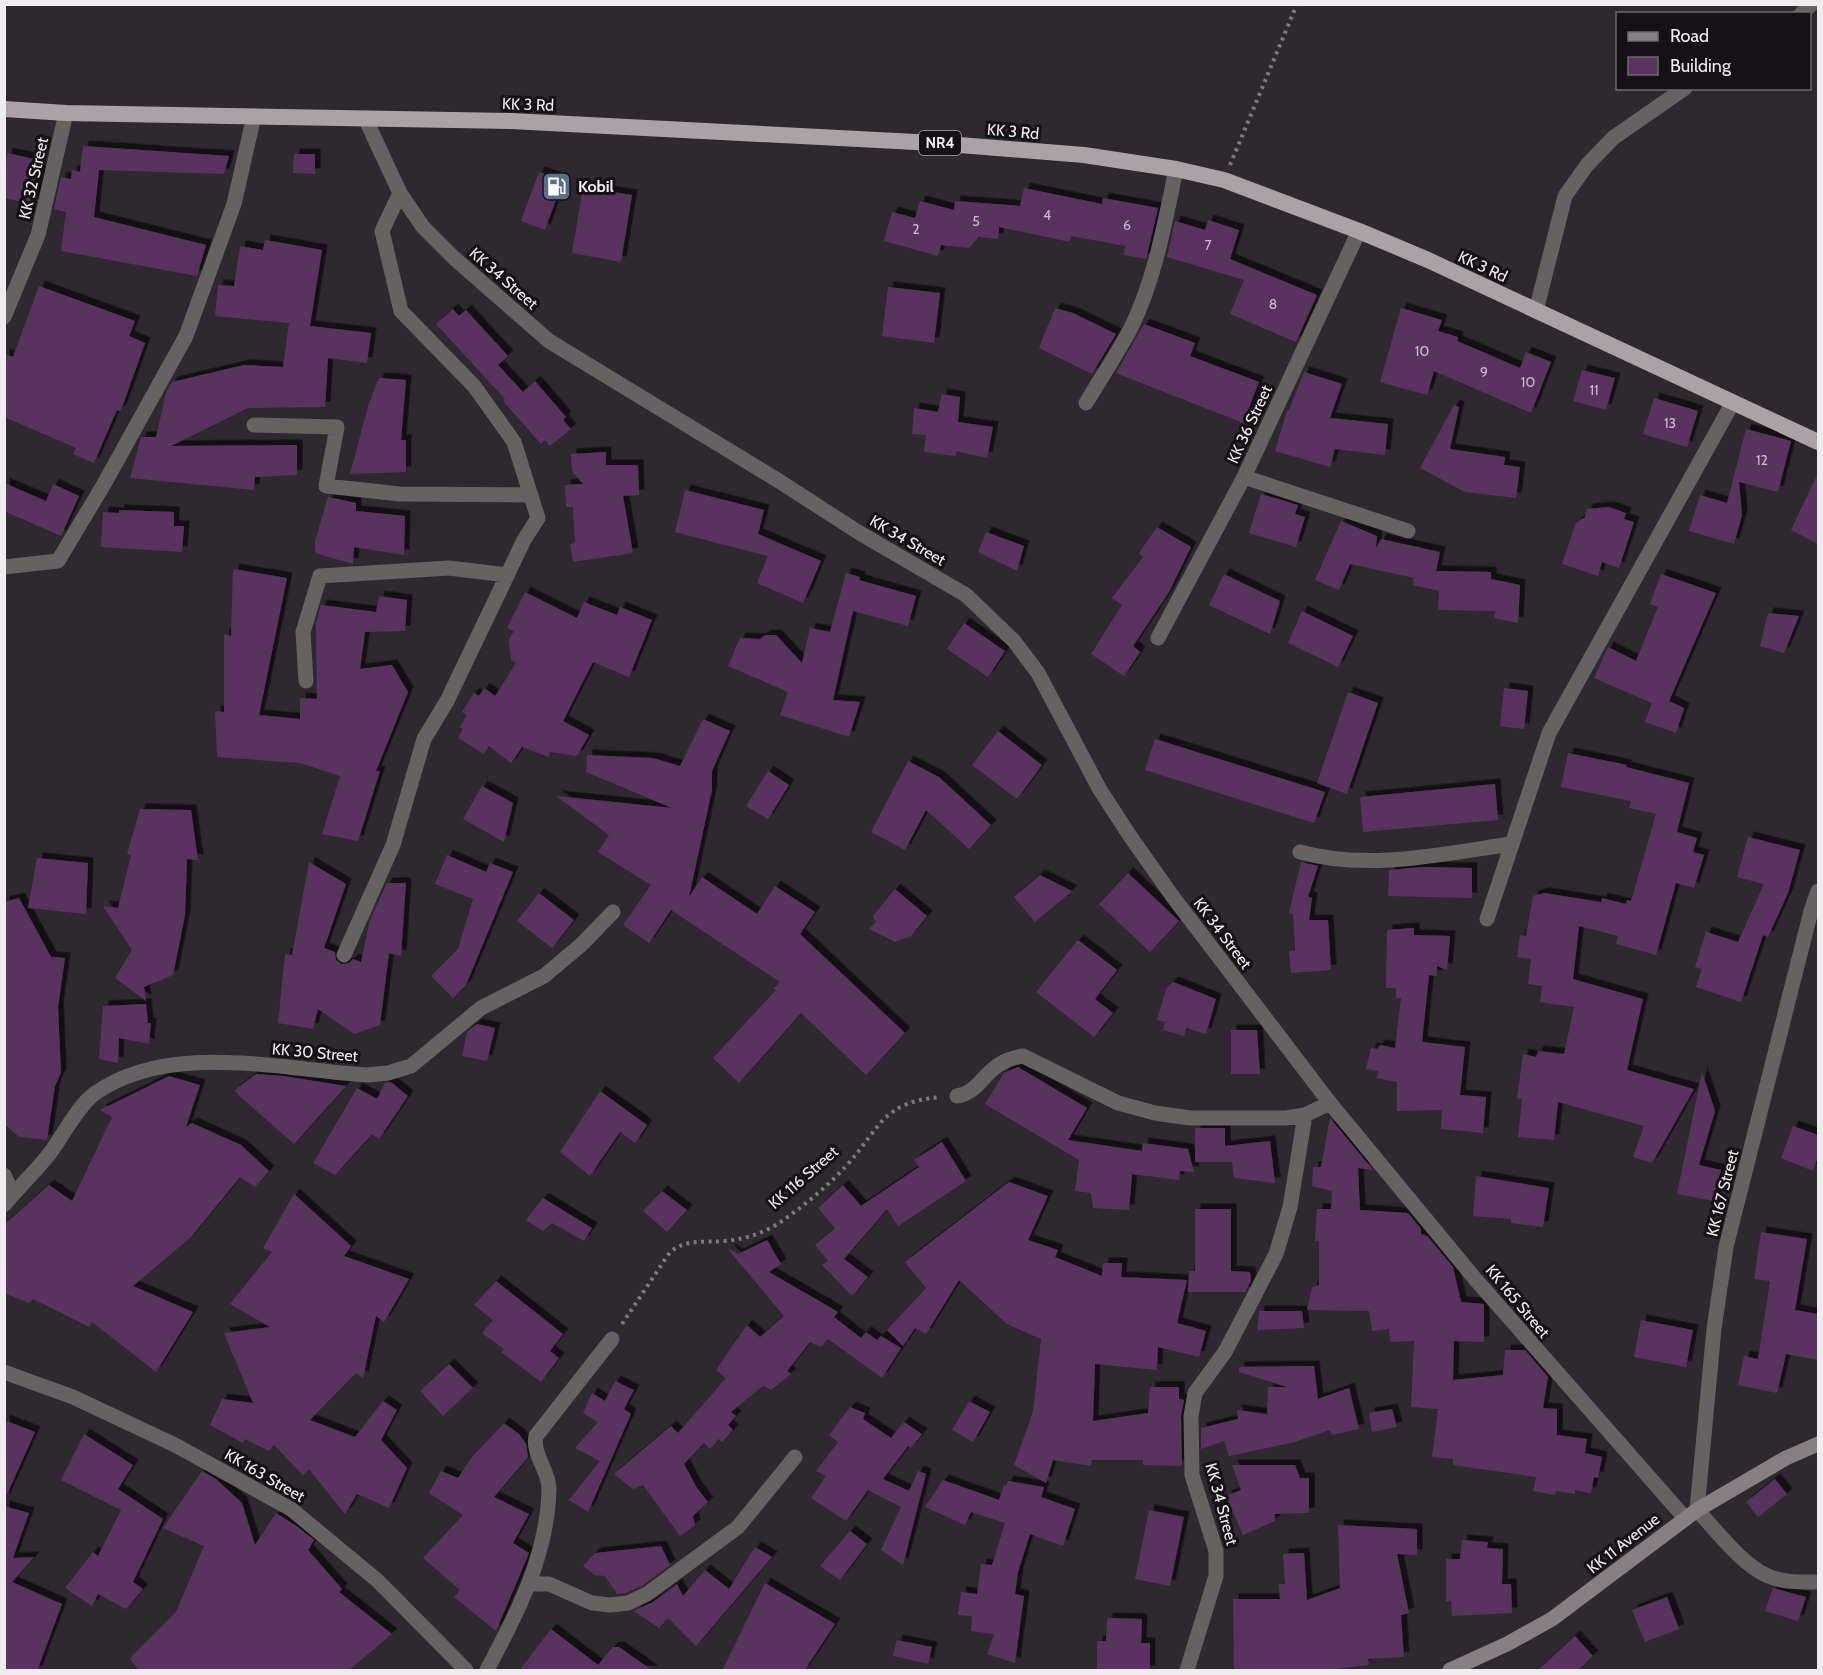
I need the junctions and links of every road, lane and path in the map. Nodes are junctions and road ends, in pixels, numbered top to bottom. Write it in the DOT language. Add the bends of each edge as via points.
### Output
graph roads {
  1 [pos="1297,4"];
  2 [pos="1682,90"];
  3 [pos="4,110"];
  4 [pos="66,113"];
  5 [pos="254,116"];
  6 [pos="365,118"];
  7 [pos="1176,169"];
  8 [pos="1224,180"];
  9 [pos="400,194"];
  10 [pos="1359,231"];
  11 [pos="1536,311"];
  12 [pos="4,317"];
  13 [pos="1086,403"];
  14 [pos="1732,404"];
  15 [pos="254,425"];
  16 [pos="1818,442"];
  17 [pos="1245,477"];
  18 [pos="531,495"];
  19 [pos="1408,531"];
  20 [pos="4,567"];
  21 [pos="507,575"];
  22 [pos="1158,638"];
  23 [pos="306,681"];
  24 [pos="1510,844"];
  25 [pos="1300,852"];
  26 [pos="1818,891"];
  27 [pos="613,912"];
  28 [pos="1487,920"];
  29 [pos="344,955"];
  30 [pos="957,1096"];
  31 [pos="1330,1103"];
  32 [pos="1305,1115"];
  33 [pos="4,1175"];
  34 [pos="9,1199"];
  35 [pos="612,1339"];
  36 [pos="4,1372"];
  37 [pos="1818,1444"];
  38 [pos="795,1457"];
  39 [pos="1690,1514"];
  40 [pos="1818,1582"];
  41 [pos="530,1584"];
  42 [pos="466,1671"];
  43 [pos="487,1671"];
  44 [pos="1187,1671"];
  45 [pos="1450,1671"];
  1 -- 8 [label="path"];
  2 -- 11 [label="street" via="1613,138 1565,196"];
  3 -- 4 [label="highway, KK 3 Rd / NR4"];
  4 -- 5 [label="highway, KK 3 Rd / NR4"];
  4 -- 12 [label="street, KK 32 Street" via="38,235"];
  5 -- 6 [label="highway, KK 3 Rd / NR4"];
  5 -- 20 [label="street" via="234,204 186,336 110,474 57,561"];
  6 -- 7 [label="highway, KK 3 Rd / NR4" via="511,121 935,143 1084,155"];
  6 -- 9 [label="street, KK 34 Street"];
  7 -- 8 [label="highway, KK 3 Rd / NR4"];
  7 -- 13 [label="street" via="1164,228 1131,327"];
  8 -- 10 [label="highway, KK 3 Rd / NR4"];
  9 -- 18 [label="street" via="382,231 401,311 474,386 514,442"];
  9 -- 31 [label="street, KK 34 Street" via="423,227 454,258 549,341 966,595 1014,641 1038,673 1100,790 1130,836"];
  10 -- 11 [label="highway, KK 3 Rd / NR4"];
  10 -- 17 [label="street, KK 36 Street"];
  11 -- 14 [label="highway, KK 3 Rd / NR4"];
  14 -- 16 [label="highway, KK 3 Rd / NR4"];
  14 -- 24 [label="street" via="1549,733"];
  15 -- 18 [label="street" via="337,427 326,486 400,494"];
  17 -- 19 [label="street, KK 36 Street"];
  17 -- 22 [label="street"];
  18 -- 21 [label="street" via="538,518"];
  21 -- 23 [label="street" via="449,568 320,576 303,632"];
  21 -- 29 [label="street" via="447,701 424,739 393,845"];
  24 -- 25 [label="street" via="1382,860 1341,861"];
  24 -- 28 [label="street"];
  26 -- 39 [label="street, KK 167 Street" via="1726,1247"];
  27 -- 34 [label="street, KK 30 Street" via="544,976 481,1008 411,1066 367,1075 216,1061 175,1064 136,1073 93,1095 49,1155"];
  30 -- 32 [label="street" via="974,1090 986,1073 1006,1059 1023,1056 1118,1103 1155,1113 1226,1119"];
  30 -- 35 [label="path, KK 116 Street" via="914,1101 889,1113 847,1165 782,1221 755,1236 681,1243 670,1252"];
  31 -- 32 [label="street"];
  31 -- 39 [label="street, KK 165 Street" via="1484,1289"];
  32 -- 44 [label="street, KK 34 Street" via="1290,1207 1276,1254 1225,1352 1196,1393 1191,1416 1192,1475 1218,1564"];
  33 -- 34 [label="street, KK 30 Street"];
  35 -- 41 [label="street" via="536,1436 534,1446 549,1485 547,1515"];
  36 -- 42 [label="street, KK 163 Street" via="73,1397 175,1445 291,1509 378,1581"];
  37 -- 39 [label="main road, KK 11 Avenue" via="1786,1458"];
  38 -- 41 [label="street" via="738,1527 647,1594 628,1603 610,1605 592,1603 549,1584"];
  39 -- 40 [label="street, KK 165 Street" via="1756,1570 1791,1582"];
  39 -- 45 [label="main road, KK 11 Avenue" via="1552,1619"];
  41 -- 43 [label="street"];
}
